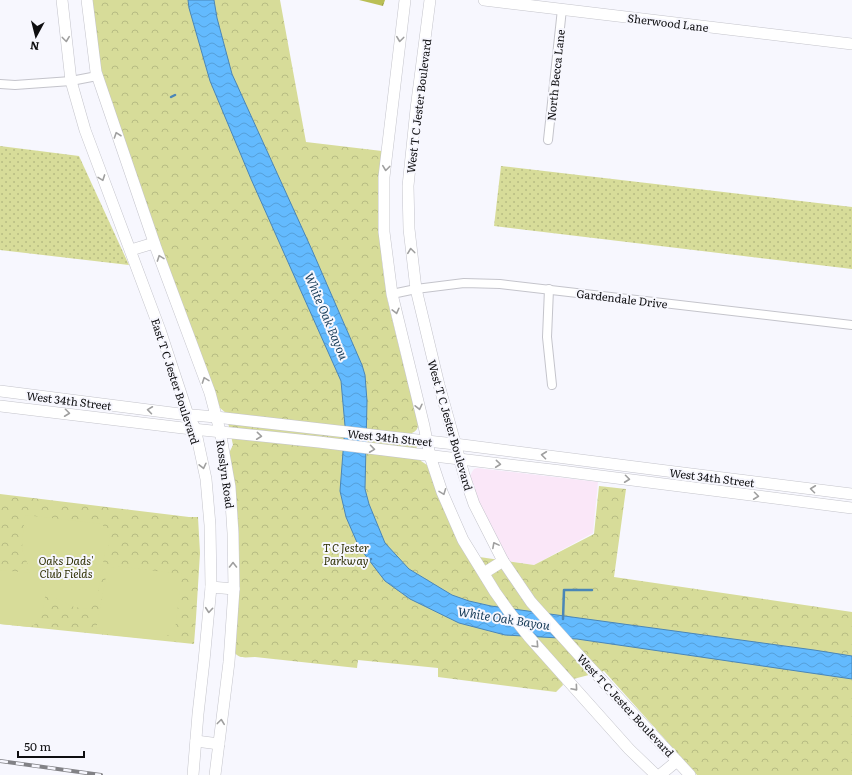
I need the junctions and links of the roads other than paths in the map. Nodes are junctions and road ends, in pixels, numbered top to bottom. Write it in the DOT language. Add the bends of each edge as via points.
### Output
graph roads {
  1 [pos="62,0"];
  2 [pos="87,0"];
  3 [pos="405,0"];
  4 [pos="430,0"];
  5 [pos="484,0"];
  6 [pos="562,9"];
  7 [pos="852,44"];
  8 [pos="97,76"];
  9 [pos="71,81"];
  10 [pos="0,84"];
  11 [pos="548,140"];
  12 [pos="154,243"];
  13 [pos="130,250"];
  14 [pos="416,289"];
  15 [pos="549,289"];
  16 [pos="392,294"];
  17 [pos="852,325"];
  18 [pos="552,385"];
  19 [pos="0,391"];
  20 [pos="44,397"];
  21 [pos="0,406"];
  22 [pos="42,410"];
  23 [pos="188,415"];
  24 [pos="216,417"];
  25 [pos="195,428"];
  26 [pos="220,431"];
  27 [pos="426,441"];
  28 [pos="455,444"];
  29 [pos="430,456"];
  30 [pos="459,459"];
  31 [pos="852,494"];
  32 [pos="852,508"];
  33 [pos="503,561"];
  34 [pos="484,573"];
  35 [pos="211,588"];
  36 [pos="234,589"];
  37 [pos="196,741"];
  38 [pos="219,744"];
  39 [pos="677,761"];
  40 [pos="193,775"];
  41 [pos="215,775"];
  42 [pos="656,775"];
  43 [pos="660,775"];
  44 [pos="690,775"];
  1 -- 9 [label="main road, East T C Jester Boulevard, one-way"];
  2 -- 8 [label="main road"];
  3 -- 16 [label="main road, one-way" via="384,178 384,232"];
  14 -- 4 [label="main road, West T C Jester Boulevard, one-way" via="409,229 408,186"];
  5 -- 6 [label="main road, Sherwood Lane"];
  6 -- 7 [label="main road, Sherwood Lane"];
  6 -- 11 [label="street, North Becca Lane"];
  8 -- 9 [label="street"];
  12 -- 8 [label="main road, one-way"];
  9 -- 10 [label="street"];
  9 -- 13 [label="main road, East T C Jester Boulevard, one-way" via="85,130"];
  12 -- 13 [label="main road"];
  24 -- 12 [label="main road, one-way" via="210,393"];
  13 -- 23 [label="main road, East T C Jester Boulevard" via="162,335"];
  14 -- 15 [label="street, Gardendale Drive" via="464,283"];
  14 -- 16 [label="street, Gardendale Drive"];
  14 -- 28 [label="main road, West T C Jester Boulevard"];
  15 -- 17 [label="street, Gardendale Drive"];
  15 -- 18 [label="street" via="547,336"];
  16 -- 27 [label="main road, one-way"];
  19 -- 20 [label="main road, West 34th Street"];
  20 -- 22 [label="main road"];
  23 -- 20 [label="main road, West 34th Street, one-way"];
  21 -- 22 [label="main road, West 34th Street"];
  22 -- 25 [label="main road, West 34th Street, one-way"];
  23 -- 24 [label="main road, West 34th Street"];
  23 -- 25 [label="main road, East T C Jester Boulevard"];
  24 -- 26 [label="main road"];
  24 -- 27 [label="main road, West 34th Street"];
  25 -- 26 [label="main road, West 34th Street"];
  25 -- 35 [label="main road, East T C Jester Boulevard, one-way" via="206,479"];
  26 -- 29 [label="main road, West 34th Street, one-way"];
  36 -- 26 [label="main road, Rosslyn Road, one-way" via="230,487"];
  27 -- 28 [label="main road, West 34th Street"];
  27 -- 29 [label="main road"];
  28 -- 30 [label="main road, West T C Jester Boulevard"];
  31 -- 28 [label="main road, West 34th Street, one-way"];
  29 -- 30 [label="main road, West 34th Street"];
  29 -- 34 [label="main road, one-way" via="463,540"];
  30 -- 32 [label="main road, West 34th Street, one-way"];
  33 -- 30 [label="main road, West T C Jester Boulevard, one-way" via="474,504"];
  33 -- 34 [label="main road"];
  33 -- 39 [label="main road, West T C Jester Boulevard" via="532,602"];
  34 -- 42 [label="main road, one-way" via="529,637 629,749"];
  35 -- 36 [label="main road"];
  35 -- 37 [label="main road, East T C Jester Boulevard, one-way"];
  38 -- 36 [label="main road, one-way" via="229,662"];
  37 -- 38 [label="main road"];
  37 -- 40 [label="main road, East T C Jester Boulevard"];
  38 -- 41 [label="main road"];
  39 -- 43 [label="main road"];
  39 -- 44 [label="main road, West T C Jester Boulevard"];
}
